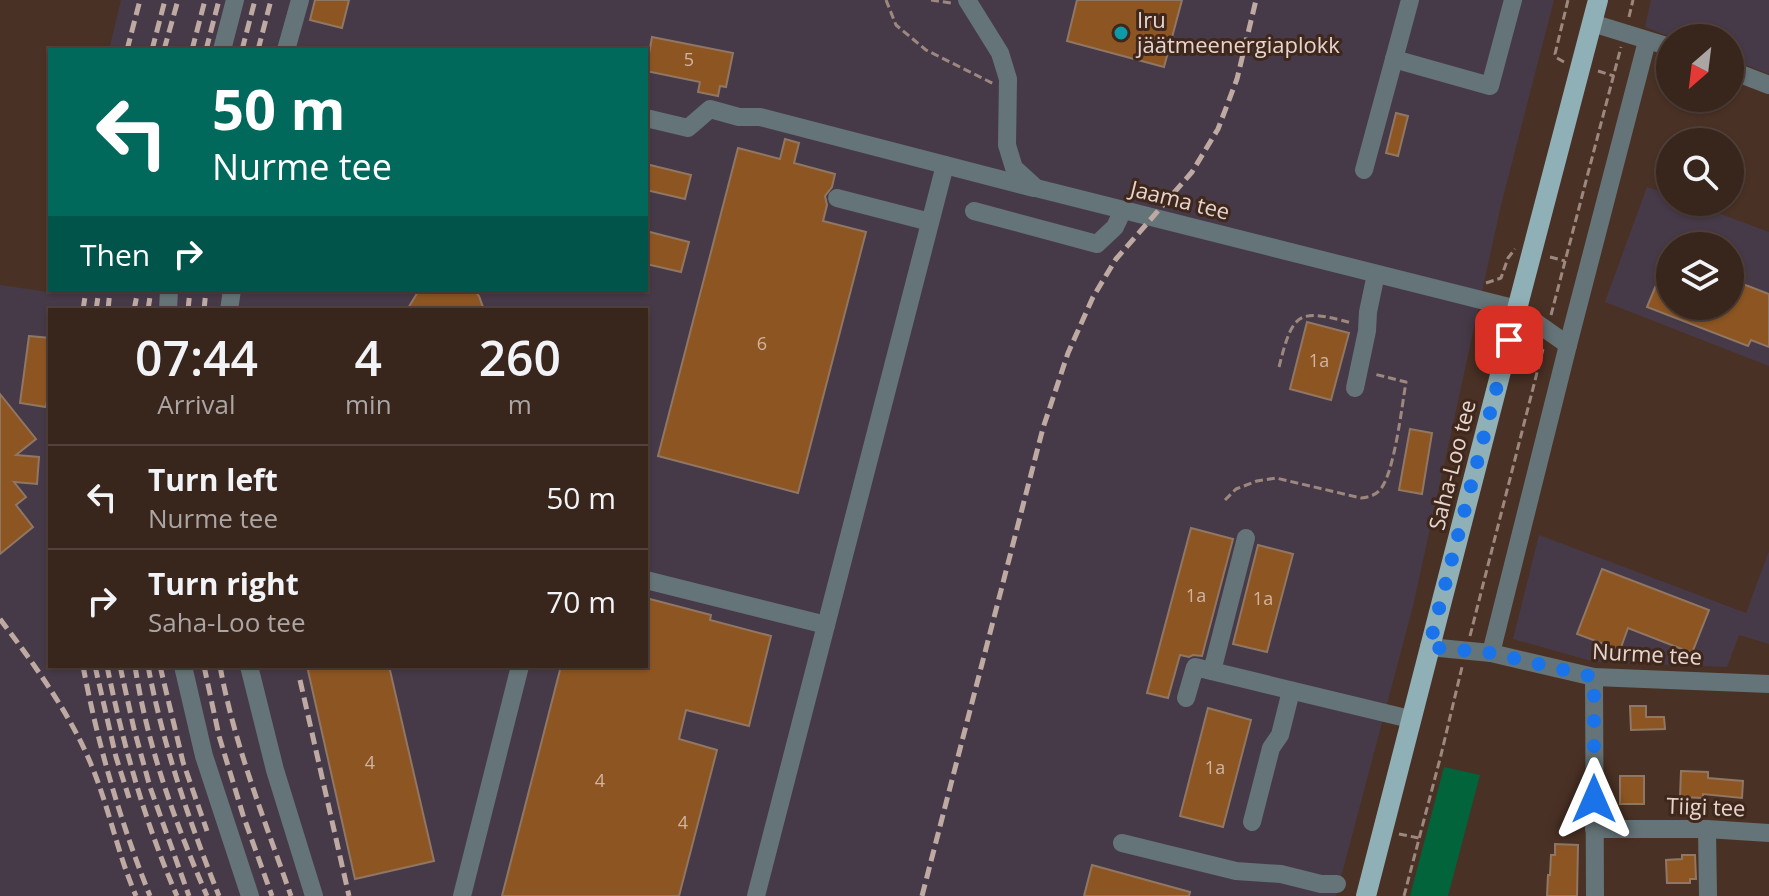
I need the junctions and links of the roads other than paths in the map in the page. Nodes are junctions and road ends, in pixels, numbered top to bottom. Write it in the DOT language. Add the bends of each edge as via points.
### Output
graph roads {
  1 [pos="235,0"];
  2 [pos="300,0"];
  3 [pos="967,0"];
  4 [pos="1410,0"];
  5 [pos="1513,0"];
  6 [pos="1598,0"];
  7 [pos="1592,23"];
  8 [pos="1647,41"];
  9 [pos="1656,43"];
  10 [pos="223,48"];
  11 [pos="287,48"];
  12 [pos="1394,59"];
  13 [pos="1744,75"];
  14 [pos="1769,85"];
  15 [pos="648,118"];
  16 [pos="945,165"];
  17 [pos="1364,170"];
  18 [pos="1036,188"];
  19 [pos="837,198"];
  20 [pos="1123,210"];
  21 [pos="974,211"];
  22 [pos="930,222"];
  23 [pos="1376,274"];
  24 [pos="1517,309"];
  25 [pos="1568,345"];
  26 [pos="1357,379"];
  27 [pos="1246,538"];
  28 [pos="648,580"];
  29 [pos="826,625"];
  30 [pos="1429,647"];
  31 [pos="1491,653"];
  32 [pos="183,668"];
  33 [pos="250,668"];
  34 [pos="519,668"];
  35 [pos="1212,671"];
  36 [pos="1594,677"];
  37 [pos="1769,684"];
  38 [pos="1291,691"];
  39 [pos="1186,698"];
  40 [pos="1410,719"];
  41 [pos="1252,822"];
  42 [pos="1594,829"];
  43 [pos="1707,829"];
  44 [pos="1769,833"];
  45 [pos="1122,843"];
  46 [pos="1336,890"];
  47 [pos="1367,894"];
  48 [pos="250,896"];
  49 [pos="314,896"];
  50 [pos="462,896"];
  51 [pos="756,896"];
  52 [pos="1595,896"];
  53 [pos="1708,896"];
  1 -- 10 [label="street"];
  2 -- 11 [label="street"];
  3 -- 18 [label="street" via="1000,53 1008,79 1007,145 1014,168"];
  4 -- 12 [label="street"];
  5 -- 12 [label="street" via="1490,86"];
  6 -- 7 [label="main road, Saha-Loo tee"];
  7 -- 8 [label="street"];
  7 -- 24 [label="main road, Saha-Loo tee"];
  8 -- 9 [label="street"];
  8 -- 25 [label="street"];
  12 -- 17 [label="street"];
  13 -- 14 [label="street"];
  15 -- 16 [label="street, Jaama tee" via="688,128 710,109"];
  16 -- 18 [label="street, Jaama tee"];
  16 -- 22 [label="street"];
  18 -- 20 [label="street, Jaama tee"];
  19 -- 22 [label="street"];
  20 -- 21 [label="street" via="1097,244"];
  20 -- 23 [label="street, Jaama tee"];
  22 -- 29 [label="street"];
  23 -- 24 [label="street, Jaama tee"];
  23 -- 26 [label="street"];
  24 -- 25 [label="street"];
  24 -- 30 [label="main road, Saha-Loo tee"];
  25 -- 31 [label="street"];
  27 -- 35 [label="street"];
  28 -- 29 [label="street"];
  29 -- 51 [label="street"];
  30 -- 31 [label="street, Nurme tee"];
  30 -- 40 [label="main road, Saha-Loo tee"];
  31 -- 36 [label="street, Nurme tee"];
  32 -- 48 [label="street" via="204,756"];
  33 -- 49 [label="street"];
  34 -- 50 [label="street"];
  35 -- 38 [label="street"];
  35 -- 39 [label="street" via="1195,667"];
  36 -- 37 [label="street, Nurme tee"];
  36 -- 42 [label="street"];
  38 -- 40 [label="street"];
  38 -- 41 [label="street"];
  40 -- 47 [label="main road, Saha-Loo tee"];
  42 -- 43 [label="street, Tiigi tee"];
  42 -- 52 [label="street"];
  43 -- 44 [label="street, Tiigi tee"];
  43 -- 53 [label="street"];
  45 -- 46 [label="street"];
  46 -- 47 [label="street"];
}
